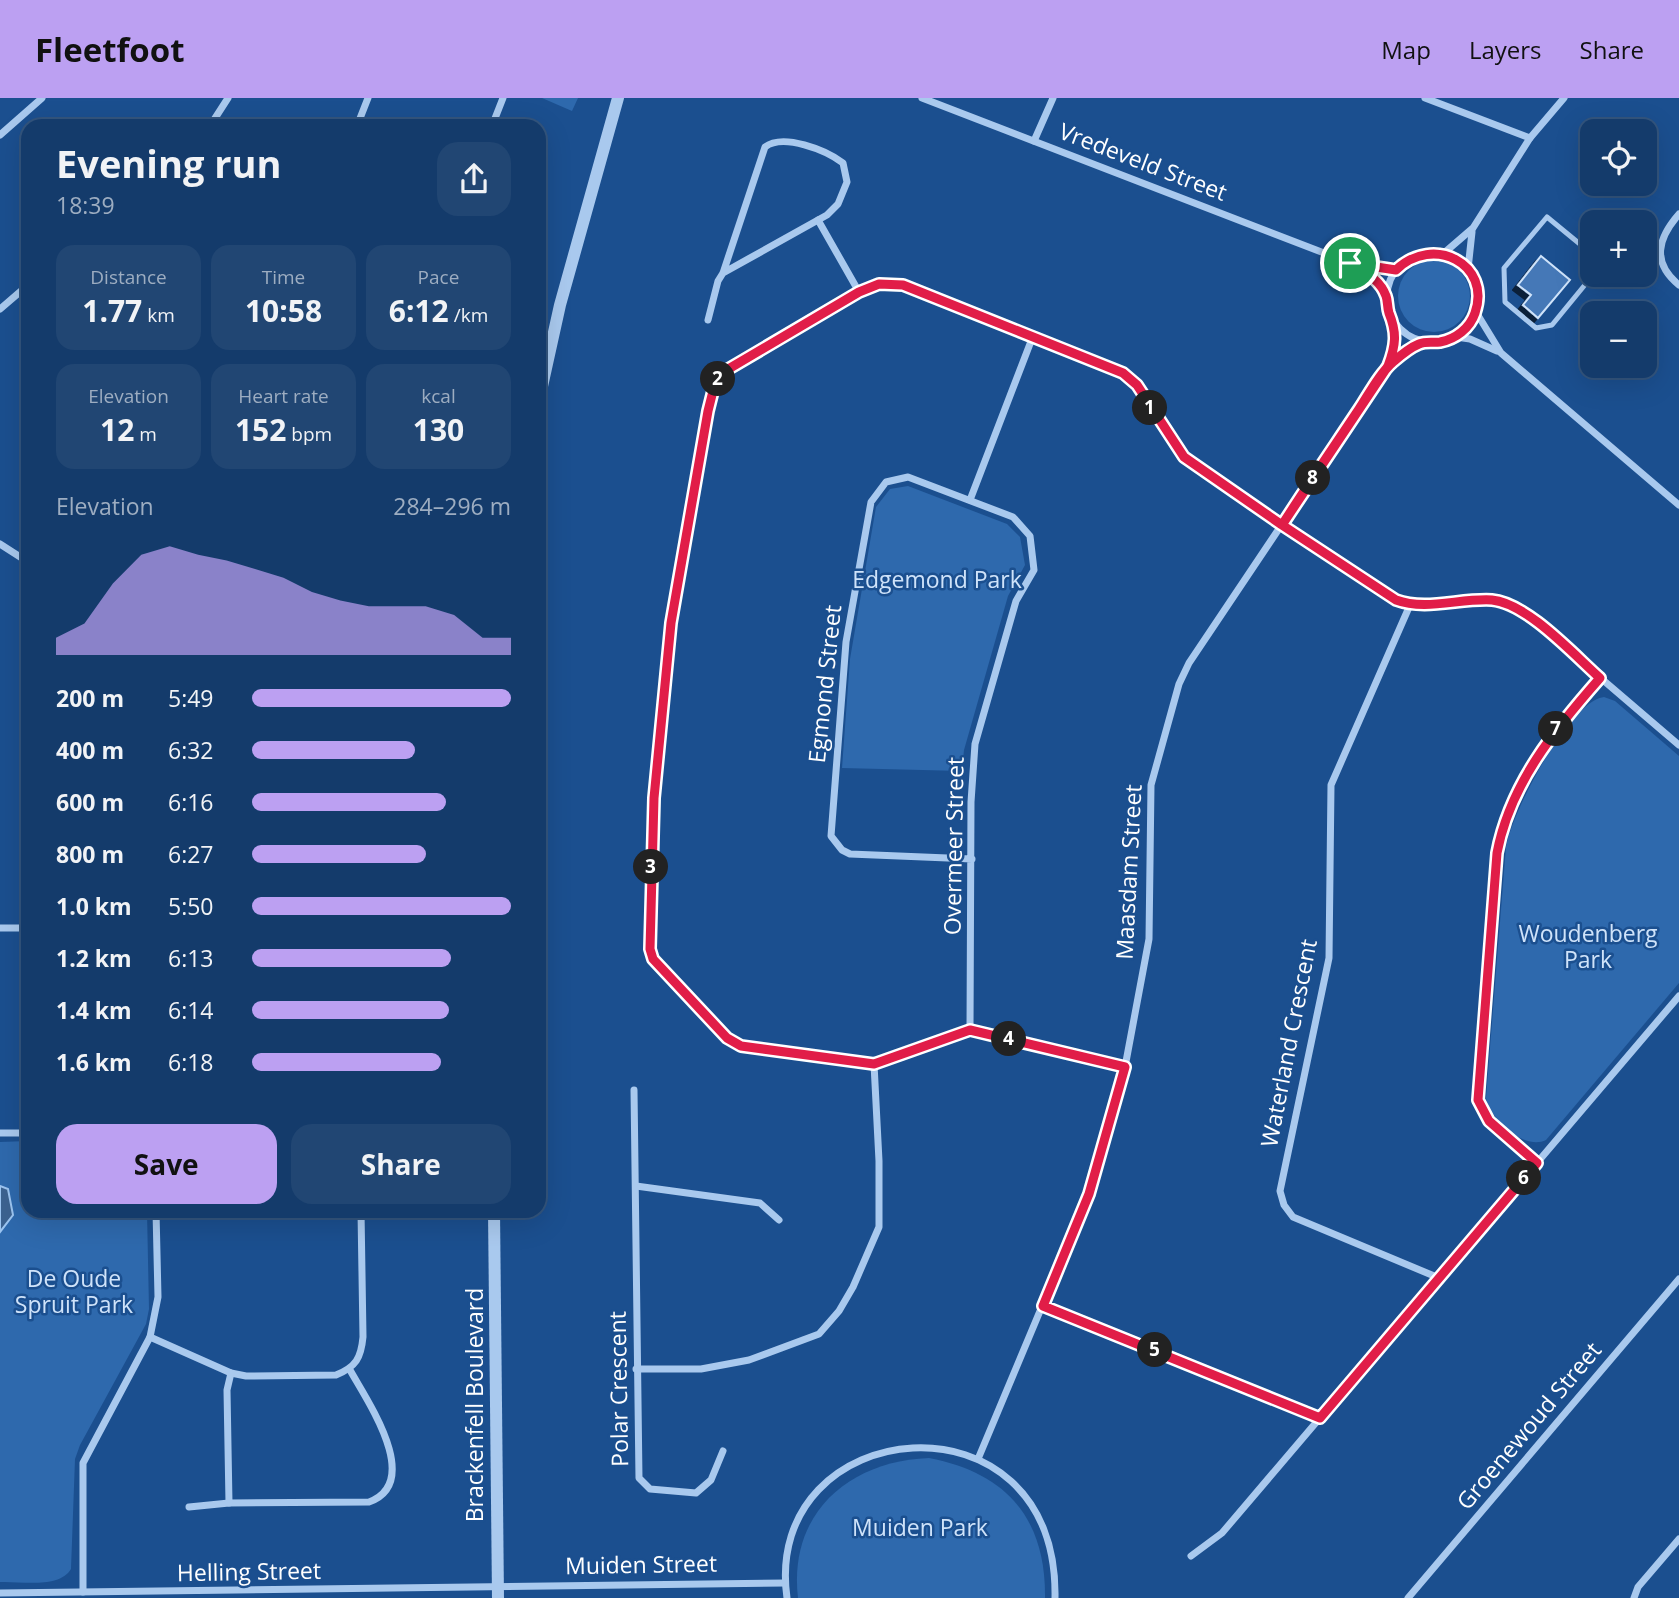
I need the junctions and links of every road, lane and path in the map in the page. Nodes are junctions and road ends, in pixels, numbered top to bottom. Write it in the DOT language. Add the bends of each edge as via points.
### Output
graph roads {
  1 [pos="42,98"];
  2 [pos="228,98"];
  3 [pos="368,98"];
  4 [pos="503,98"];
  5 [pos="618,98"];
  6 [pos="922,98"];
  7 [pos="1053,98"];
  8 [pos="1425,98"];
  9 [pos="1564,98"];
  10 [pos="214,119"];
  11 [pos="360,119"];
  12 [pos="495,119"];
  13 [pos="0,135"];
  14 [pos="1530,138"];
  15 [pos="1034,141"];
  16 [pos="1679,214"];
  17 [pos="818,220"];
  18 [pos="1473,228"];
  19 [pos="1580,244"];
  20 [pos="1659,251"];
  21 [pos="1444,253"];
  22 [pos="1350,263"];
  23 [pos="1468,269"];
  24 [pos="1396,270"];
  25 [pos="723,273"];
  26 [pos="1679,285"];
  27 [pos="1583,287"];
  28 [pos="21,291"];
  29 [pos="859,292"];
  30 [pos="1387,296"];
  31 [pos="0,309"];
  32 [pos="1475,313"];
  33 [pos="708,320"];
  34 [pos="1396,325"];
  35 [pos="1033,336"];
  36 [pos="1455,337"];
  37 [pos="1422,342"];
  38 [pos="1501,353"];
  39 [pos="1388,366"];
  40 [pos="546,368"];
  41 [pos="970,500"];
  42 [pos="1679,505"];
  43 [pos="1282,525"];
  44 [pos="0,544"];
  45 [pos="21,558"];
  46 [pos="1410,605"];
  47 [pos="1600,678"];
  48 [pos="1679,745"];
  49 [pos="972,859"];
  50 [pos="0,928"];
  51 [pos="21,928"];
  52 [pos="1679,996"];
  53 [pos="970,1030"];
  54 [pos="874,1064"];
  55 [pos="1125,1067"];
  56 [pos="634,1090"];
  57 [pos="0,1133"];
  58 [pos="21,1133"];
  59 [pos="1537,1163"];
  60 [pos="636,1186"];
  61 [pos="156,1218"];
  62 [pos="361,1218"];
  63 [pos="494,1218"];
  64 [pos="779,1220"];
  65 [pos="1439,1278"];
  66 [pos="1679,1279"];
  67 [pos="1043,1306"];
  68 [pos="150,1338"];
  69 [pos="636,1369"];
  70 [pos="350,1370"];
  71 [pos="230,1373"];
  72 [pos="1320,1418"];
  73 [pos="723,1451"];
  74 [pos="978,1459"];
  75 [pos="229,1503"];
  76 [pos="189,1507"];
  77 [pos="1679,1539"];
  78 [pos="1191,1556"];
  79 [pos="785,1583"];
  80 [pos="83,1592"];
  81 [pos="498,1592"];
  82 [pos="0,1593"];
  83 [pos="352,1594"];
  84 [pos="217,1595"];
  85 [pos="787,1598"];
  86 [pos="1055,1598"];
  87 [pos="1408,1598"];
  88 [pos="1634,1598"];
  1 -- 13 [label="street"];
  2 -- 10 [label="street"];
  3 -- 11 [label="street"];
  4 -- 12 [label="street"];
  5 -- 40 [label="street"];
  6 -- 15 [label="street, Vredeveld Street"];
  7 -- 15 [label="street"];
  8 -- 14 [label="street"];
  9 -- 14 [label="street"];
  14 -- 18 [label="street"];
  15 -- 22 [label="street, Vredeveld Street"];
  16 -- 20 [label="street" via="1665,230"];
  17 -- 25 [label="street"];
  17 -- 25 [label="street" via="838,204 847,182 846,168 839,160 788,140 771,142 761,153"];
  17 -- 29 [label="street"];
  18 -- 21 [label="street"];
  18 -- 23 [label="street"];
  19 -- 27 [label="lane" via="1547,217 1504,268 1505,302 1536,328 1552,324"];
  20 -- 26 [label="street" via="1662,265"];
  21 -- 23 [label="street"];
  21 -- 24 [label="street" via="1417,254"];
  22 -- 24 [label="street, Vredeveld Street"];
  22 -- 30 [label="street, Vredeveld Street" via="1378,282"];
  23 -- 32 [label="street" via="1478,297"];
  24 -- 30 [label="street"];
  25 -- 33 [label="street"];
  28 -- 31 [label="street"];
  29 -- 35 [label="street" via="879,284 903,285"];
  29 -- 54 [label="street" via="725,371 714,387 671,623 654,798 650,949 659,968 727,1038 741,1046"];
  30 -- 34 [label="street"];
  32 -- 36 [label="street" via="1468,327"];
  32 -- 38 [label="street"];
  34 -- 37 [label="street"];
  34 -- 39 [label="street, Maasdam Street"];
  35 -- 41 [label="street"];
  35 -- 43 [label="street" via="1123,373 1137,385 1184,457"];
  36 -- 37 [label="street"];
  36 -- 38 [label="street" via="1470,338"];
  37 -- 39 [label="street, Maasdam Street"];
  38 -- 42 [label="street"];
  39 -- 43 [label="street, Maasdam Street"];
  41 -- 49 [label="street, Overmeer Street" via="1013,517 1030,536 1034,557 1034,570 1016,601 975,744"];
  41 -- 49 [label="street, Egmond Street" via="908,477 887,482 871,502 846,642 831,836 850,854"];
  43 -- 46 [label="street" via="1379,592"];
  43 -- 55 [label="street, Maasdam Street" via="1189,663 1158,753 1150,794 1149,939"];
  44 -- 45 [label="street"];
  46 -- 47 [label="street" via="1494,600 1507,604 1520,609"];
  46 -- 65 [label="street, Waterland Crescent" via="1331,785 1329,958 1280,1191 1293,1217"];
  47 -- 48 [label="street"];
  47 -- 59 [label="street" via="1540,752 1505,822 1497,853 1478,1100 1489,1121"];
  49 -- 53 [label="street, Overmeer Street"];
  50 -- 51 [label="street"];
  52 -- 59 [label="street"];
  53 -- 54 [label="street"];
  53 -- 55 [label="street"];
  54 -- 69 [label="street" via="878,1227 839,1311 819,1334 749,1360 701,1369"];
  55 -- 67 [label="street, Maasdam Street" via="1089,1194"];
  56 -- 60 [label="street, Polar Crescent"];
  57 -- 58 [label="street"];
  59 -- 65 [label="street"];
  60 -- 64 [label="street" via="760,1203"];
  60 -- 69 [label="street, Polar Crescent"];
  61 -- 68 [label="street" via="158,1297"];
  62 -- 70 [label="street" via="362,1353"];
  63 -- 81 [label="street, Brackenfell Boulevard"];
  65 -- 72 [label="street"];
  66 -- 87 [label="street, Groenewoud Street"];
  67 -- 72 [label="street"];
  67 -- 74 [label="street, Maasdam Street"];
  68 -- 71 [label="street"];
  68 -- 80 [label="street" via="83,1463"];
  69 -- 73 [label="street, Polar Crescent" via="639,1478 645,1486 696,1493 711,1480"];
  70 -- 71 [label="street" via="336,1375"];
  70 -- 75 [label="street" via="390,1443 390,1482 384,1493 363,1502"];
  71 -- 75 [label="street"];
  72 -- 78 [label="street" via="1222,1533"];
  74 -- 79 [label="street" via="942,1448 905,1447 880,1452 837,1475 804,1512 787,1558"];
  74 -- 86 [label="street" via="1007,1477 1031,1503 1047,1534 1056,1568"];
  75 -- 76 [label="street"];
  77 -- 88 [label="street"];
  79 -- 81 [label="street, Muiden Street"];
  79 -- 85 [label="street"];
  80 -- 82 [label="street, Helling Street"];
  80 -- 84 [label="street, Helling Street"];
  81 -- 83 [label="street, Helling Street"];
  83 -- 84 [label="street, Helling Street"];
}
